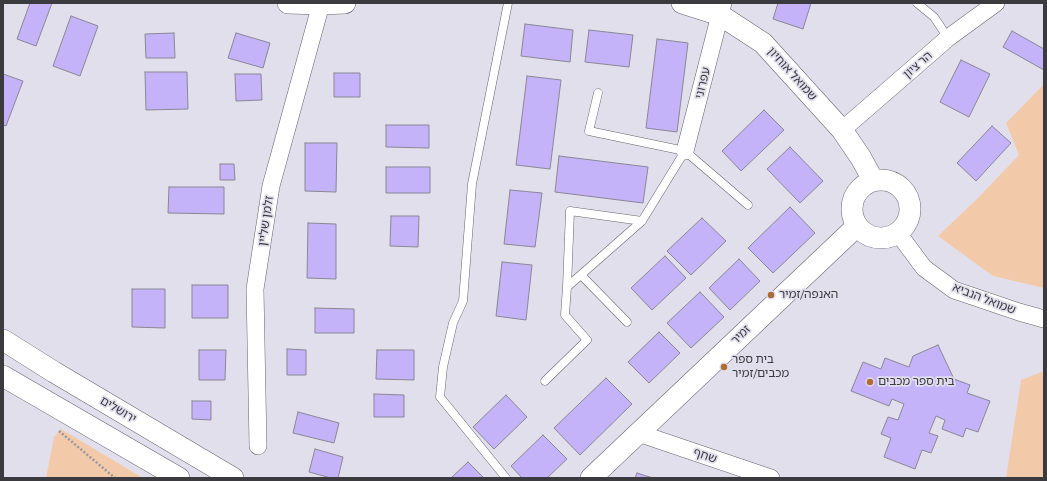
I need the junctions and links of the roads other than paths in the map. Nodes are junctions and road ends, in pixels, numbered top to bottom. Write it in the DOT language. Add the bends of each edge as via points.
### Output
graph roads {
  1 [pos="288,3"];
  2 [pos="344,3"];
  3 [pos="508,3"];
  4 [pos="682,3"];
  5 [pos="917,3"];
  6 [pos="996,3"];
  7 [pos="322,4"];
  8 [pos="721,9"];
  9 [pos="948,38"];
  10 [pos="598,93"];
  11 [pos="842,130"];
  12 [pos="685,151"];
  13 [pos="873,180"];
  14 [pos="748,205"];
  15 [pos="642,221"];
  16 [pos="857,226"];
  17 [pos="898,233"];
  18 [pos="581,275"];
  19 [pos="567,287"];
  20 [pos="1044,319"];
  21 [pos="627,322"];
  22 [pos="3,340"];
  23 [pos="3,376"];
  24 [pos="545,381"];
  25 [pos="638,433"];
  26 [pos="258,446"];
  27 [pos="179,478"];
  28 [pos="233,478"];
  29 [pos="506,478"];
  30 [pos="591,478"];
  31 [pos="771,478"];
  1 -- 7 [label="street"];
  2 -- 7 [label="street"];
  3 -- 29 [label="lane" via="472,184 463,301 453,323 443,367 440,397"];
  4 -- 8 [label="street, שמואל אוחיון"];
  5 -- 9 [label="lane" via="934,17"];
  6 -- 9 [label="street, הר ציון"];
  7 -- 26 [label="street, זלמן שליין" via="271,186 256,290"];
  8 -- 11 [label="street, שמואל אוחיון" via="763,43"];
  8 -- 12 [label="street, עפרוני"];
  9 -- 11 [label="street, הר ציון"];
  10 -- 12 [label="lane" via="589,131"];
  11 -- 13 [label="street, שמואל אוחיון"];
  12 -- 14 [label="lane"];
  12 -- 15 [label="lane"];
  13 -- 16 [label="street" via="864,184 853,199 853,217"];
  13 -- 17 [label="street" via="894,182 908,196 911,206 910,217"];
  15 -- 18 [label="lane"];
  15 -- 19 [label="lane" via="570,211"];
  16 -- 17 [label="street" via="865,234 876,238 887,238"];
  16 -- 25 [label="street, זמיר"];
  17 -- 20 [label="street, שמואל הנביא" via="924,268 954,290"];
  18 -- 19 [label="lane"];
  18 -- 21 [label="lane"];
  19 -- 24 [label="lane" via="565,315 587,340"];
  22 -- 28 [label="street, ירושלים"];
  23 -- 27 [label="street"];
  25 -- 30 [label="street, זמיר"];
  25 -- 31 [label="street, שחף"];
}
